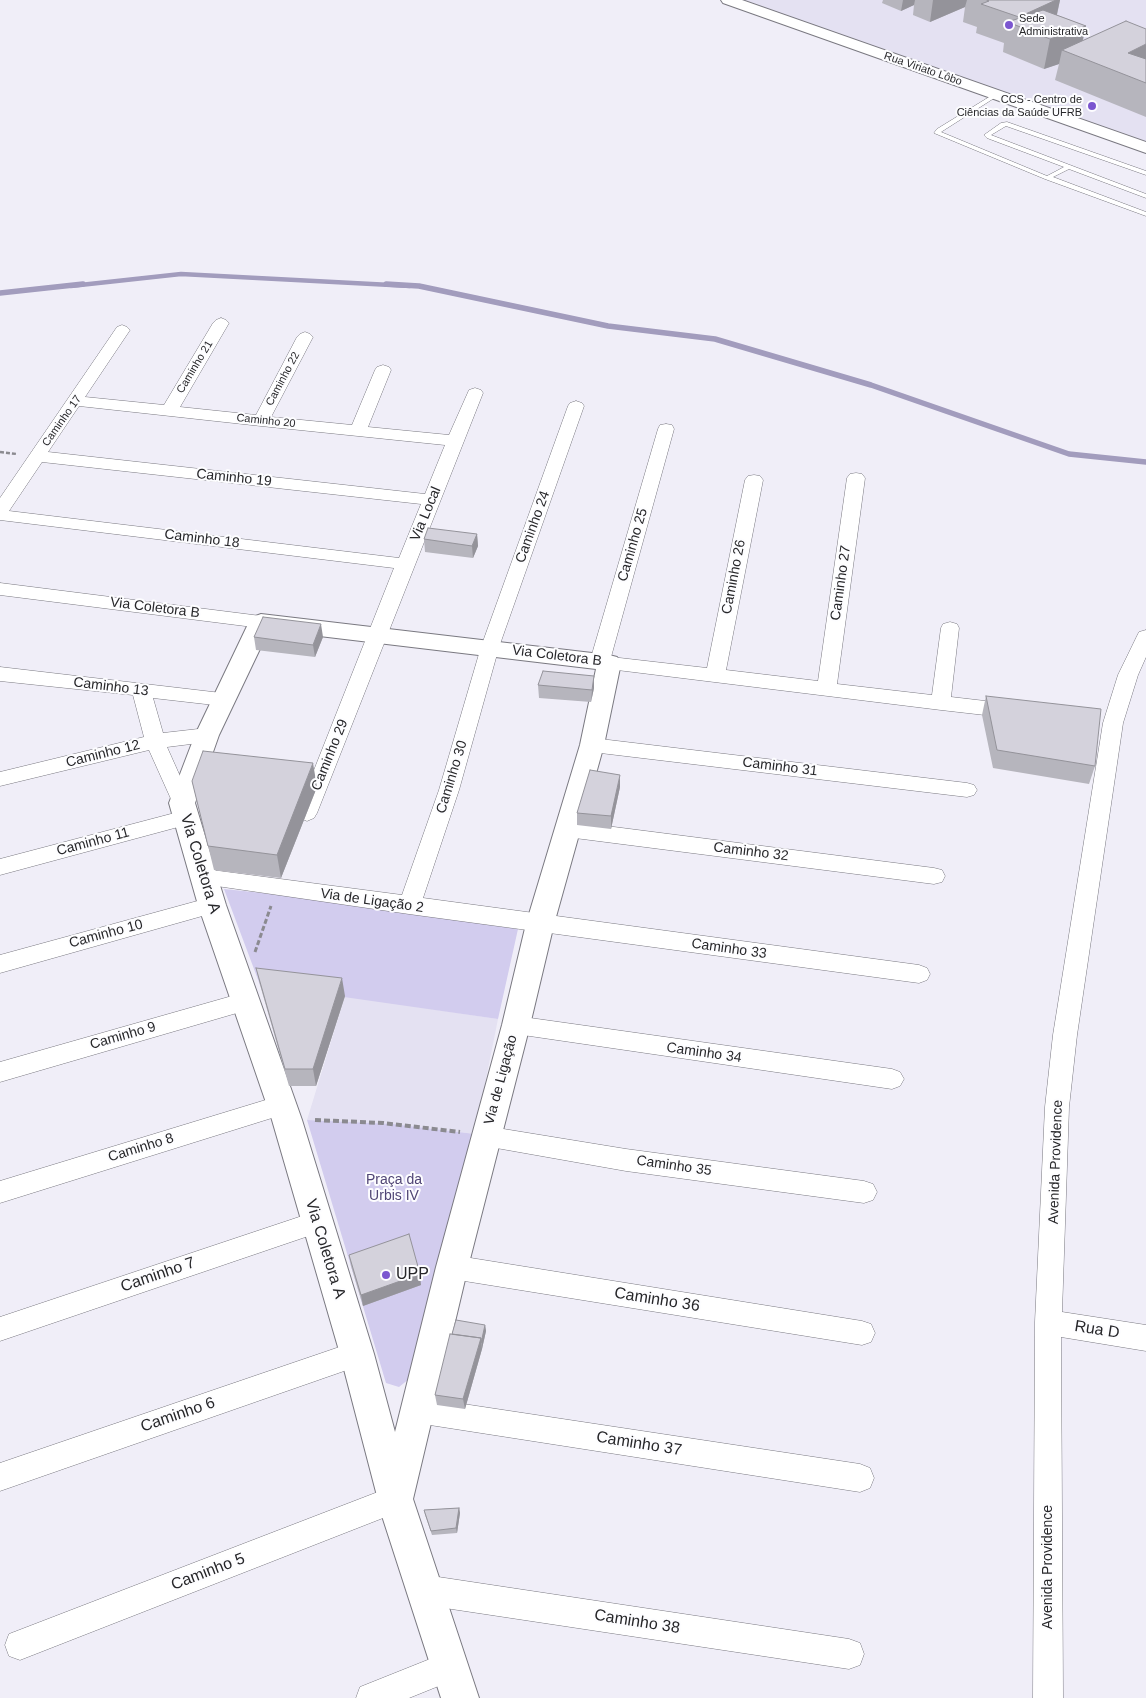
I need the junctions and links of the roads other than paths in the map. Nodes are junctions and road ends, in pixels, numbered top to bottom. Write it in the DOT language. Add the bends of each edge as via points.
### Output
graph roads {
  1 [pos="728,0"];
  2 [pos="996,95"];
  3 [pos="1146,148"];
  4 [pos="1069,167"];
  5 [pos="1146,173"];
  6 [pos="1049,178"];
  7 [pos="1146,196"];
  8 [pos="1146,214"];
  9 [pos="221,323"];
  10 [pos="122,330"];
  11 [pos="305,337"];
  12 [pos="383,370"];
  13 [pos="476,393"];
  14 [pos="76,401"];
  15 [pos="576,406"];
  16 [pos="169,411"];
  17 [pos="261,421"];
  18 [pos="666,429"];
  19 [pos="358,431"];
  20 [pos="456,441"];
  21 [pos="37,456"];
  22 [pos="856,478"];
  23 [pos="754,480"];
  24 [pos="432,500"];
  25 [pos="0,511"];
  26 [pos="0,515"];
  27 [pos="405,564"];
  28 [pos="0,589"];
  29 [pos="261,622"];
  30 [pos="950,628"];
  31 [pos="377,635"];
  32 [pos="1146,636"];
  33 [pos="490,647"];
  34 [pos="604,662"];
  35 [pos="0,674"];
  36 [pos="714,675"];
  37 [pos="827,689"];
  38 [pos="141,690"];
  39 [pos="223,699"];
  40 [pos="941,703"];
  41 [pos="1027,713"];
  42 [pos="207,735"];
  43 [pos="155,741"];
  44 [pos="592,744"];
  45 [pos="0,779"];
  46 [pos="967,790"];
  47 [pos="184,810"];
  48 [pos="567,829"];
  49 [pos="299,833"];
  50 [pos="0,867"];
  51 [pos="934,876"];
  52 [pos="204,877"];
  53 [pos="212,905"];
  54 [pos="409,906"];
  55 [pos="540,924"];
  56 [pos="0,964"];
  57 [pos="919,974"];
  58 [pos="244,994"];
  59 [pos="516,1025"];
  60 [pos="0,1072"];
  61 [pos="892,1079"];
  62 [pos="284,1113"];
  63 [pos="485,1136"];
  64 [pos="0,1192"];
  65 [pos="864,1192"];
  66 [pos="317,1222"];
  67 [pos="452,1267"];
  68 [pos="1048,1322"];
  69 [pos="0,1329"];
  70 [pos="862,1333"];
  71 [pos="1146,1338"];
  72 [pos="357,1354"];
  73 [pos="417,1410"];
  74 [pos="0,1477"];
  75 [pos="860,1478"];
  76 [pos="396,1499"];
  77 [pos="424,1590"];
  78 [pos="20,1645"];
  79 [pos="849,1654"];
  80 [pos="455,1682"];
  81 [pos="371,1698"];
  82 [pos="1048,1698"];
  1 -- 2 [label="street, Rua Viriato Lôbo"];
  2 -- 3 [label="street, Rua Viriato Lôbo"];
  2 -- 6 [label="lane" via="937,133"];
  4 -- 5 [label="lane" via="987,135 1007,124"];
  4 -- 6 [label="lane"];
  4 -- 7 [label="lane"];
  6 -- 8 [label="lane"];
  9 -- 16 [label="street, Caminho 21"];
  10 -- 14 [label="street, Caminho 17"];
  11 -- 17 [label="street, Caminho 22"];
  12 -- 19 [label="street"];
  13 -- 20 [label="street, Via Local"];
  14 -- 16 [label="street, Caminho 20"];
  14 -- 21 [label="street, Caminho 17"];
  15 -- 33 [label="street, Caminho 24"];
  16 -- 17 [label="street, Caminho 20"];
  17 -- 19 [label="street, Caminho 20"];
  18 -- 34 [label="street, Caminho 25"];
  19 -- 20 [label="street, Caminho 20"];
  20 -- 24 [label="street, Via Local"];
  21 -- 24 [label="street, Caminho 19"];
  21 -- 25 [label="street, Caminho 17"];
  22 -- 37 [label="street, Caminho 27"];
  23 -- 36 [label="street, Caminho 26"];
  24 -- 27 [label="street, Via Local"];
  26 -- 27 [label="street, Caminho 18"];
  27 -- 31 [label="street, Via Local"];
  28 -- 29 [label="street, Via Coletora B"];
  29 -- 31 [label="street, Via Coletora B"];
  29 -- 39 [label="street, Via Coletora A"];
  30 -- 40 [label="street"];
  31 -- 33 [label="street, Via Coletora B"];
  31 -- 49 [label="street, Caminho 29"];
  32 -- 68 [label="street, Avenida Providence" via="1104,722 1057,1107"];
  33 -- 34 [label="street, Via Coletora B"];
  33 -- 54 [label="street, Caminho 30" via="449,790"];
  34 -- 36 [label="street, Via Coletora B"];
  34 -- 44 [label="street, Via de Ligação"];
  35 -- 38 [label="street, Caminho 13"];
  36 -- 37 [label="street, Via Coletora B"];
  37 -- 40 [label="street, Via Coletora B"];
  38 -- 39 [label="street, Caminho 13"];
  38 -- 43 [label="street, Via Coletora A"];
  39 -- 42 [label="street, Via Coletora A"];
  40 -- 41 [label="street, Via Coletora B"];
  42 -- 43 [label="street, Caminho 12"];
  42 -- 47 [label="street, Via Coletora A"];
  43 -- 45 [label="street, Caminho 12"];
  43 -- 47 [label="street, Via Coletora A"];
  44 -- 46 [label="street, Caminho 31"];
  44 -- 48 [label="street, Via de Ligação"];
  47 -- 50 [label="street, Caminho 11"];
  47 -- 52 [label="street, Via Coletora A"];
  48 -- 51 [label="street, Caminho 32"];
  48 -- 55 [label="street, Via de Ligação"];
  52 -- 53 [label="street, Via Coletora A"];
  52 -- 54 [label="street, Via de Ligação 2" via="281,878"];
  53 -- 56 [label="street, Caminho 10"];
  53 -- 58 [label="street, Via Coletora A"];
  54 -- 55 [label="street, Via de Ligação 2"];
  55 -- 57 [label="street, Caminho 33"];
  55 -- 59 [label="street, Via de Ligação"];
  58 -- 60 [label="street, Caminho 9"];
  58 -- 62 [label="street, Via Coletora A"];
  59 -- 61 [label="street, Caminho 34"];
  59 -- 63 [label="street, Via de Ligação"];
  62 -- 64 [label="street, Caminho 8"];
  62 -- 66 [label="street, Via Coletora A"];
  63 -- 65 [label="street, Caminho 35" via="626,1160"];
  63 -- 67 [label="street, Via de Ligação"];
  66 -- 69 [label="street, Caminho 7"];
  66 -- 72 [label="street, Via Coletora A"];
  67 -- 70 [label="street, Caminho 36"];
  67 -- 73 [label="street, Via de Ligação"];
  68 -- 71 [label="street, Rua D"];
  68 -- 82 [label="street, Avenida Providence"];
  72 -- 74 [label="street, Caminho 6"];
  72 -- 76 [label="street, Via Coletora A"];
  73 -- 75 [label="street, Caminho 37"];
  73 -- 76 [label="street, Via de Ligação"];
  76 -- 77 [label="street, Via Coletora A"];
  76 -- 78 [label="street, Caminho 5"];
  77 -- 79 [label="street, Caminho 38"];
  77 -- 80 [label="street, Via Coletora A"];
  80 -- 81 [label="street"];
}
